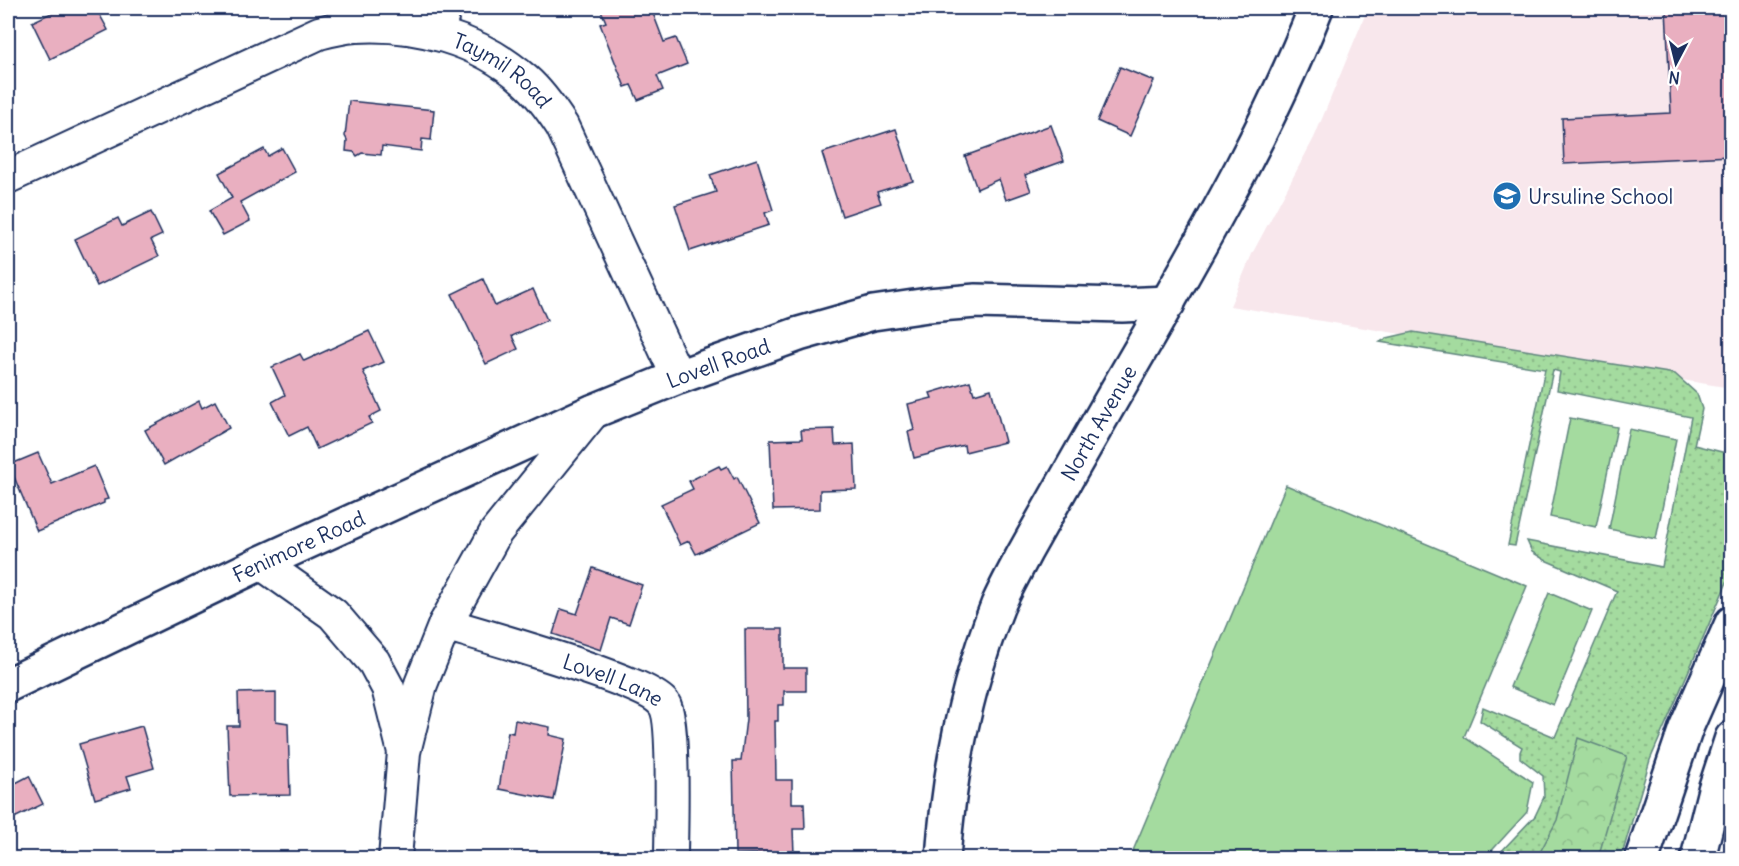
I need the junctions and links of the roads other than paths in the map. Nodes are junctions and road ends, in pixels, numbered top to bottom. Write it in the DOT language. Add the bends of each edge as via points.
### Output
graph roads {
  1 [pos="1316,8"];
  2 [pos="441,21"];
  3 [pos="8,177"];
  4 [pos="1168,303"];
  5 [pos="678,377"];
  6 [pos="594,411"];
  7 [pos="261,563"];
  8 [pos="1731,623"];
  9 [pos="446,624"];
  10 [pos="8,685"];
  11 [pos="1731,738"];
  12 [pos="404,752"];
  13 [pos="395,858"];
  14 [pos="671,858"];
  15 [pos="943,858"];
  16 [pos="1642,858"];
  17 [pos="1698,858"];
  1 -- 4 [label="main road, North Avenue" via="1260,134"];
  2 -- 3 [label="street, Taymil Road" via="413,27 352,26 319,33"];
  2 -- 5 [label="street, Taymil Road" via="464,43 524,79 562,126"];
  4 -- 5 [label="main road, Lovell Road" via="976,302 873,313"];
  4 -- 15 [label="main road, North Avenue" via="999,603 981,652 957,748"];
  5 -- 6 [label="main road, Lovell Road"];
  6 -- 7 [label="main road, Fenimore Road"];
  6 -- 9 [label="street, Lovell Road" via="496,532"];
  7 -- 10 [label="main road, Fenimore Road"];
  7 -- 12 [label="street, Lovell Road" via="333,614 374,662 388,688"];
  8 -- 16 [label="main road" via="1686,728"];
  9 -- 12 [label="street, Lovell Road" via="421,684"];
  9 -- 14 [label="street, Lovell Lane" via="616,678 664,704 670,729"];
  11 -- 17 [label="main road"];
  12 -- 13 [label="street, Lovell Road"];
}
